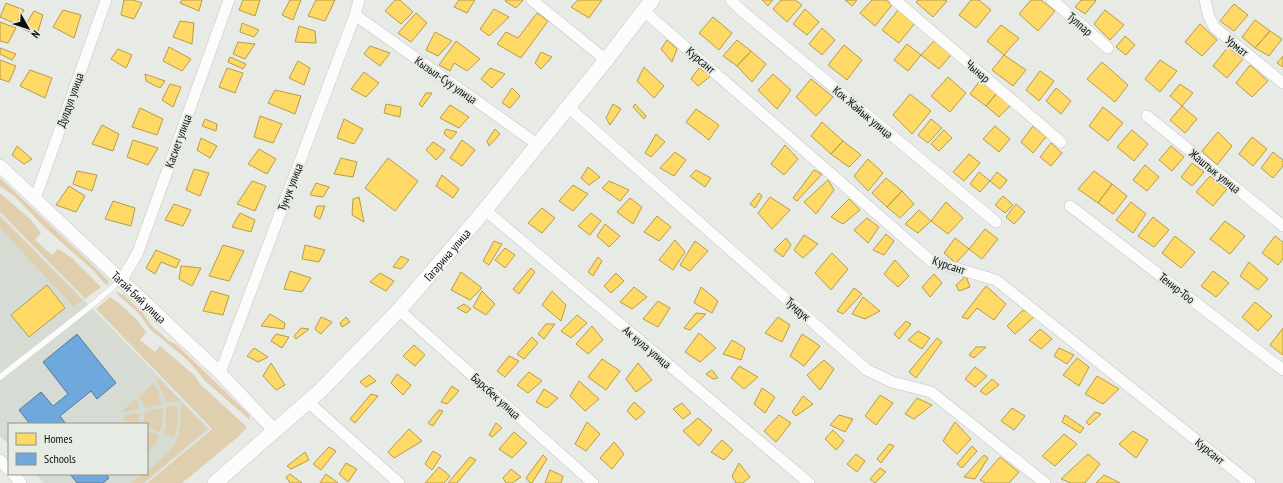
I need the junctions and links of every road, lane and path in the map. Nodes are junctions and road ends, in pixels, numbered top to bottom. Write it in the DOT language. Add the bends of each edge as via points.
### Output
graph roads {
  1 [pos="106,0"];
  2 [pos="229,0"];
  3 [pos="359,0"];
  4 [pos="532,0"];
  5 [pos="731,0"];
  6 [pos="895,0"];
  7 [pos="1052,0"];
  8 [pos="1205,0"];
  9 [pos="648,5"];
  10 [pos="355,15"];
  11 [pos="1108,48"];
  12 [pos="606,60"];
  13 [pos="1283,83"];
  14 [pos="568,107"];
  15 [pos="1147,116"];
  16 [pos="1061,142"];
  17 [pos="537,144"];
  18 [pos="0,166"];
  19 [pos="34,199"];
  20 [pos="1070,206"];
  21 [pos="484,210"];
  22 [pos="996,222"];
  23 [pos="1283,226"];
  24 [pos="122,280"];
  25 [pos="399,310"];
  26 [pos="1283,370"];
  27 [pos="220,374"];
  28 [pos="0,377"];
  29 [pos="308,402"];
  30 [pos="276,431"];
  31 [pos="0,460"];
  32 [pos="8,469"];
  33 [pos="14,475"];
  34 [pos="21,483"];
  35 [pos="215,483"];
  36 [pos="399,483"];
  37 [pos="593,483"];
  38 [pos="809,483"];
  39 [pos="1045,483"];
  40 [pos="1250,483"];
  1 -- 19 [label="street, Дулдул улица"];
  2 -- 24 [label="street, Касиет улица" via="138,252"];
  3 -- 10 [label="street, Тунук улица"];
  4 -- 12 [label="street"];
  5 -- 22 [label="street, Кок Жайык улица"];
  6 -- 16 [label="street, Чынар"];
  7 -- 11 [label="street, Тулпар"];
  8 -- 13 [label="street, Урмат" via="1214,27"];
  9 -- 12 [label="main road, Гагарина улица"];
  9 -- 40 [label="street, Курсант" via="931,261 996,280"];
  10 -- 17 [label="street, Кызыл-Суу улица"];
  10 -- 27 [label="street, Тунук улица"];
  12 -- 14 [label="main road, Гагарина улица"];
  14 -- 17 [label="main road, Гагарина улица"];
  14 -- 39 [label="street, Тундук" via="867,370 892,382 930,392"];
  15 -- 23 [label="street, Жаштык улица"];
  17 -- 21 [label="main road, Гагарина улица"];
  18 -- 19 [label="street, Тагай-Бий улица"];
  19 -- 24 [label="street, Тагай-Бий улица"];
  20 -- 26 [label="street, Тенир-Тоо"];
  21 -- 25 [label="main road, Гагарина улица"];
  21 -- 38 [label="street, Ак кула улица"];
  24 -- 27 [label="street, Тагай-Бий улица"];
  24 -- 28 [label="lane"];
  25 -- 29 [label="main road, Гагарина улица"];
  25 -- 37 [label="street, Барсбек улица"];
  27 -- 30 [label="street, Тагай-Бий улица"];
  29 -- 30 [label="main road, Гагарина улица"];
  29 -- 36 [label="street"];
  30 -- 35 [label="main road, Гагарина улица"];
  31 -- 32 [label="street"];
  33 -- 34 [label="street"];
}
